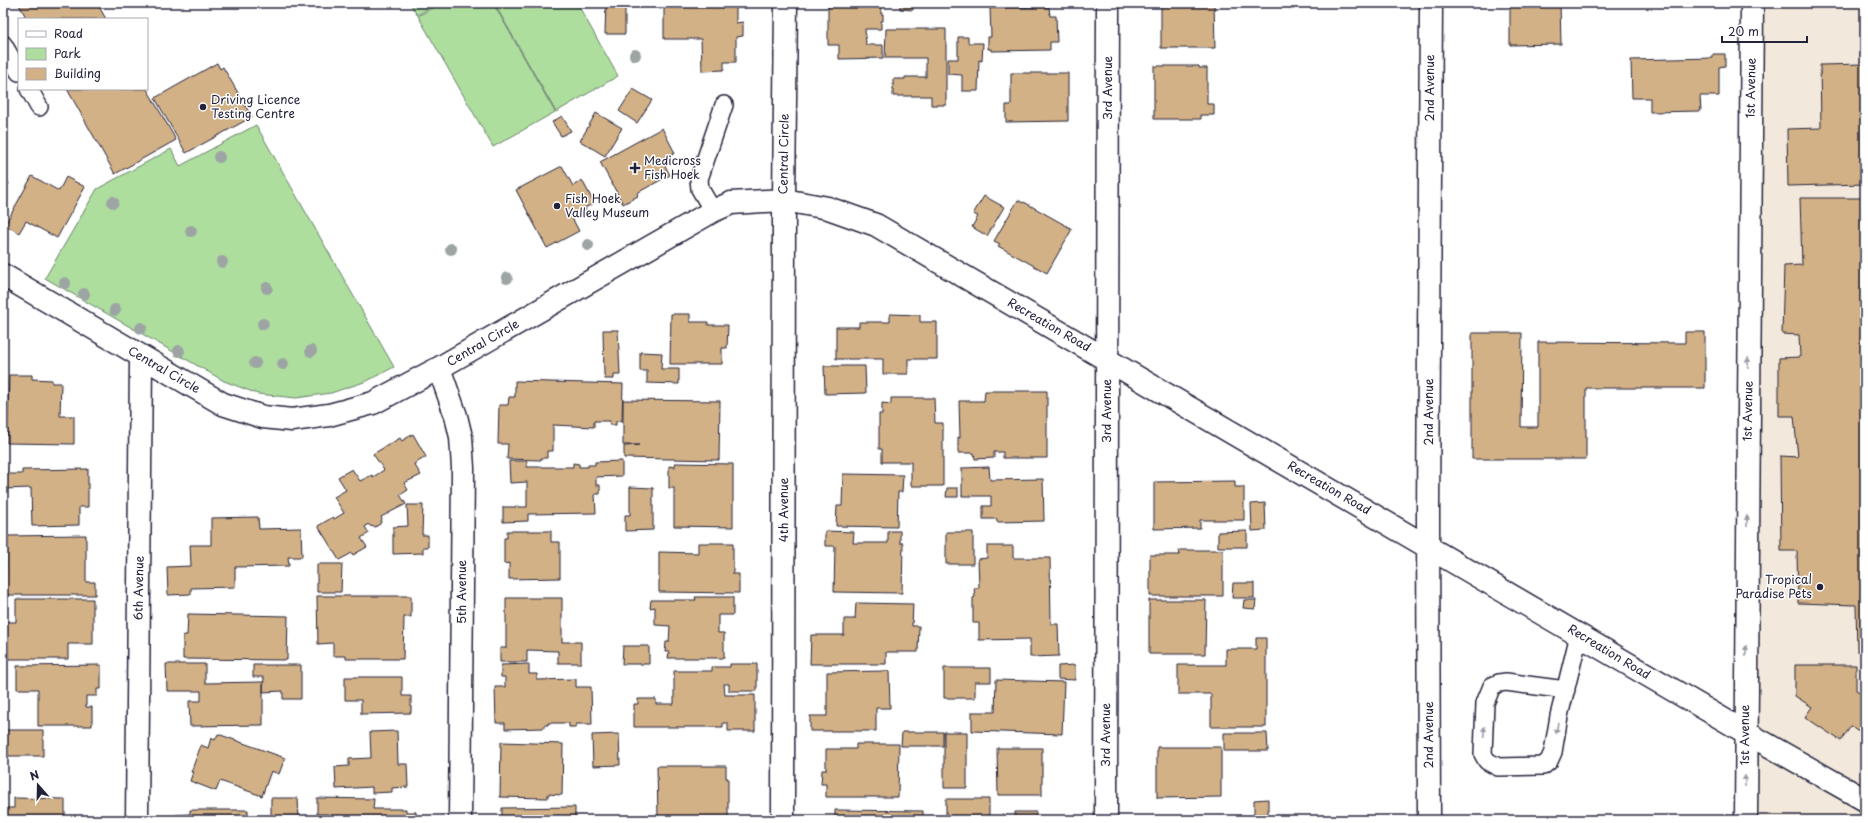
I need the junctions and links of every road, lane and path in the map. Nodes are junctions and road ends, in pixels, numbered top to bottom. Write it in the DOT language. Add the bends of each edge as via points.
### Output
graph roads {
  1 [pos="786,3"];
  2 [pos="1108,3"];
  3 [pos="1431,3"];
  4 [pos="1752,3"];
  5 [pos="3,44"];
  6 [pos="18,70"];
  7 [pos="30,90"];
  8 [pos="724,105"];
  9 [pos="39,107"];
  10 [pos="784,200"];
  11 [pos="713,211"];
  12 [pos="3,275"];
  13 [pos="142,357"];
  14 [pos="1107,359"];
  15 [pos="439,368"];
  16 [pos="1428,546"];
  17 [pos="1579,635"];
  18 [pos="1566,690"];
  19 [pos="1745,732"];
  20 [pos="1865,800"];
  21 [pos="137,820"];
  22 [pos="460,820"];
  23 [pos="783,820"];
  24 [pos="1106,820"];
  25 [pos="1429,820"];
  26 [pos="1746,820"];
  1 -- 10 [label="street, Central Circle"];
  2 -- 14 [label="street, 3rd Avenue"];
  3 -- 16 [label="street, 2nd Avenue"];
  19 -- 4 [label="street, 1st Avenue, one-way"];
  5 -- 6 [label="lane"];
  7 -- 9 [label="lane"];
  8 -- 11 [label="lane" via="699,179 700,189"];
  10 -- 11 [label="street, Central Circle" via="731,203"];
  10 -- 14 [label="street, Recreation Road" via="828,208 876,225"];
  10 -- 23 [label="street, 4th Avenue"];
  11 -- 15 [label="street, Central Circle"];
  12 -- 13 [label="street, Central Circle"];
  13 -- 15 [label="street, Central Circle" via="223,404 263,417 292,420 329,415 373,403"];
  13 -- 21 [label="street, 6th Avenue"];
  14 -- 16 [label="street, Recreation Road"];
  14 -- 24 [label="street, 3rd Avenue"];
  15 -- 22 [label="street, 5th Avenue" via="462,437"];
  16 -- 17 [label="street, Recreation Road"];
  16 -- 25 [label="street, 2nd Avenue"];
  17 -- 18 [label="lane"];
  17 -- 19 [label="street, Recreation Road"];
  18 -- 18 [label="lane, one-way" via="1549,761 1543,766 1508,768 1498,767 1487,761 1483,754 1485,703 1492,686 1506,682"];
  19 -- 20 [label="street, Recreation Road"];
  26 -- 19 [label="street, 1st Avenue, one-way"];
}
